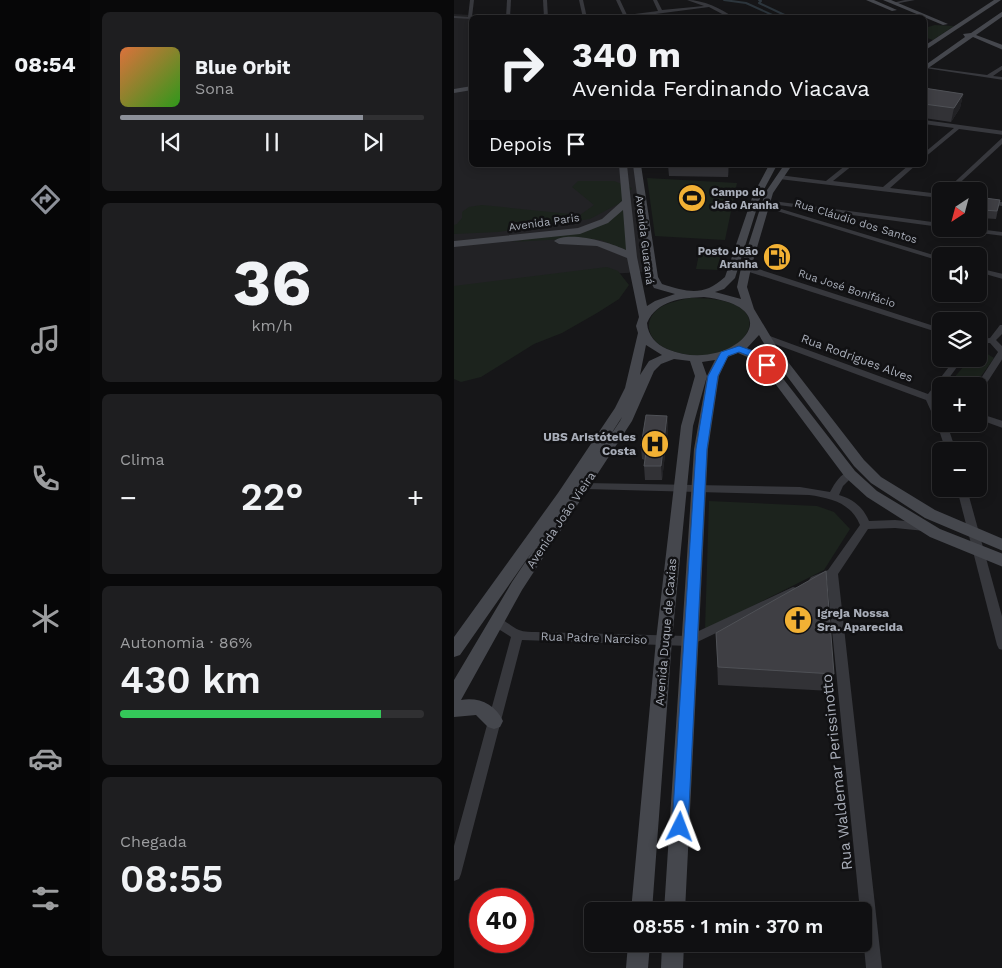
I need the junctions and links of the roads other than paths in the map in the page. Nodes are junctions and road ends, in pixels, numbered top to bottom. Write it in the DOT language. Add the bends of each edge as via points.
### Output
graph roads {
  1 [pos="472,0"];
  2 [pos="509,0"];
  3 [pos="545,0"];
  4 [pos="580,0"];
  5 [pos="618,0"];
  6 [pos="656,0"];
  7 [pos="689,0"];
  8 [pos="869,0"];
  9 [pos="886,0"];
  10 [pos="913,0"];
  11 [pos="986,0"];
  12 [pos="998,0"];
  13 [pos="894,3"];
  14 [pos="710,6"];
  15 [pos="661,12"];
  16 [pos="1002,14"];
  17 [pos="471,15"];
  18 [pos="508,15"];
  19 [pos="546,15"];
  20 [pos="584,15"];
  21 [pos="626,15"];
  22 [pos="635,15"];
  23 [pos="727,15"];
  24 [pos="903,15"];
  25 [pos="911,15"];
  26 [pos="922,15"];
  27 [pos="927,17"];
  28 [pos="454,18"];
  29 [pos="469,18"];
  30 [pos="933,19"];
  31 [pos="965,22"];
  32 [pos="945,24"];
  33 [pos="927,26"];
  34 [pos="975,34"];
  35 [pos="945,35"];
  36 [pos="927,42"];
  37 [pos="962,43"];
  38 [pos="931,44"];
  39 [pos="1000,46"];
  40 [pos="927,47"];
  41 [pos="986,47"];
  42 [pos="1002,54"];
  43 [pos="1002,66"];
  44 [pos="927,67"];
  45 [pos="927,68"];
  46 [pos="988,77"];
  47 [pos="1002,79"];
  48 [pos="469,88"];
  49 [pos="454,91"];
  50 [pos="927,122"];
  51 [pos="958,127"];
  52 [pos="1002,133"];
  53 [pos="1002,139"];
  54 [pos="927,153"];
  55 [pos="623,167"];
  56 [pos="637,167"];
  57 [pos="772,167"];
  58 [pos="786,167"];
  59 [pos="847,167"];
  60 [pos="911,167"];
  61 [pos="779,177"];
  62 [pos="957,182"];
  63 [pos="826,183"];
  64 [pos="884,190"];
  65 [pos="932,195"];
  66 [pos="628,201"];
  67 [pos="987,202"];
  68 [pos="766,204"];
  69 [pos="1002,204"];
  70 [pos="799,206"];
  71 [pos="796,215"];
  72 [pos="932,224"];
  73 [pos="987,232"];
  74 [pos="1002,234"];
  75 [pos="454,244"];
  76 [pos="454,250"];
  77 [pos="932,256"];
  78 [pos="632,257"];
  79 [pos="746,268"];
  80 [pos="987,273"];
  81 [pos="1002,277"];
  82 [pos="704,294"];
  83 [pos="685,295"];
  84 [pos="749,309"];
  85 [pos="644,317"];
  86 [pos="757,323"];
  87 [pos="1002,326"];
  88 [pos="932,328"];
  89 [pos="644,334"];
  90 [pos="764,337"];
  91 [pos="992,340"];
  92 [pos="987,341"];
  93 [pos="987,346"];
  94 [pos="731,352"];
  95 [pos="1002,352"];
  96 [pos="675,355"];
  97 [pos="693,358"];
  98 [pos="953,367"];
  99 [pos="986,377"];
  100 [pos="930,398"];
  101 [pos="932,402"];
  102 [pos="987,419"];
  103 [pos="1002,425"];
  104 [pos="850,474"];
  105 [pos="585,486"];
  106 [pos="680,488"];
  107 [pos="699,488"];
  108 [pos="833,496"];
  109 [pos="964,497"];
  110 [pos="864,525"];
  111 [pos="925,527"];
  112 [pos="975,536"];
  113 [pos="1002,546"];
  114 [pos="979,552"];
  115 [pos="1002,561"];
  116 [pos="832,573"];
  117 [pos="496,622"];
  118 [pos="518,635"];
  119 [pos="664,640"];
  120 [pos="689,642"];
  121 [pos="1002,645"];
  122 [pos="454,650"];
  123 [pos="454,696"];
  124 [pos="454,709"];
  125 [pos="494,722"];
  126 [pos="454,874"];
  127 [pos="643,902"];
  128 [pos="675,902"];
  129 [pos="638,952"];
  130 [pos="673,952"];
  131 [pos="637,968"];
  132 [pos="672,968"];
  133 [pos="874,968"];
  1 -- 17 [label="street"];
  2 -- 18 [label="street"];
  3 -- 19 [label="street"];
  4 -- 20 [label="street"];
  5 -- 21 [label="street"];
  6 -- 15 [label="street"];
  7 -- 14 [label="street"];
  8 -- 24 [label="street"];
  9 -- 13 [label="street"];
  10 -- 13 [label="street"];
  11 -- 30 [label="street" via="955,18"];
  12 -- 31 [label="street"];
  13 -- 26 [label="street"];
  14 -- 15 [label="street"];
  14 -- 23 [label="street"];
  15 -- 22 [label="street"];
  16 -- 34 [label="street"];
  25 -- 26 [label="street"];
  27 -- 30 [label="street"];
  28 -- 29 [label="street"];
  30 -- 32 [label="street"];
  31 -- 32 [label="street"];
  31 -- 34 [label="street" via="980,14 992,16 974,30"];
  31 -- 35 [label="street"];
  32 -- 33 [label="street"];
  34 -- 35 [label="street"];
  34 -- 37 [label="street"];
  34 -- 39 [label="street"];
  35 -- 38 [label="street"];
  36 -- 38 [label="street"];
  37 -- 41 [label="street"];
  37 -- 44 [label="street"];
  38 -- 40 [label="street"];
  39 -- 41 [label="street" via="986,44"];
  41 -- 42 [label="street"];
  43 -- 46 [label="street"];
  45 -- 46 [label="street"];
  46 -- 47 [label="street"];
  48 -- 49 [label="street"];
  50 -- 51 [label="street"];
  51 -- 52 [label="street"];
  51 -- 54 [label="street"];
  53 -- 62 [label="street"];
  55 -- 66 [label="street, Avenida Guaraná"];
  56 -- 83 [label="street, Avenida Guaraná" via="653,278 658,286"];
  57 -- 82 [label="street" via="756,195 730,278"];
  58 -- 61 [label="street"];
  59 -- 63 [label="street"];
  60 -- 64 [label="street"];
  61 -- 63 [label="street"];
  61 -- 68 [label="street"];
  63 -- 64 [label="street"];
  64 -- 65 [label="street"];
  66 -- 75 [label="street, Avenida Paris" via="605,221 580,231"];
  66 -- 78 [label="street, Avenida Guaraná"];
  67 -- 69 [label="street"];
  68 -- 70 [label="street"];
  68 -- 71 [label="street, Rua Cláudio dos Santos"];
  68 -- 79 [label="street"];
  70 -- 71 [label="street"];
  70 -- 72 [label="street"];
  71 -- 77 [label="street, Rua Cláudio dos Santos"];
  73 -- 74 [label="street"];
  76 -- 78 [label="street, Avenida Paris" via="580,240 599,242"];
  78 -- 85 [label="street, Avenida Guaraná"];
  79 -- 84 [label="street" via="742,287"];
  79 -- 88 [label="street, Rua José Bonifácio"];
  80 -- 81 [label="street"];
  82 -- 83 [label="street"];
  82 -- 84 [label="street" via="734,299"];
  83 -- 85 [label="street" via="660,303"];
  84 -- 86 [label="street"];
  85 -- 89 [label="street"];
  86 -- 90 [label="street"];
  86 -- 94 [label="street" via="753,337"];
  87 -- 91 [label="street"];
  89 -- 96 [label="street" via="655,346"];
  89 -- 122 [label="street, Avenida João Vieira" via="631,388 621,408"];
  90 -- 100 [label="street, Rua Rodrigues Alves"];
  90 -- 112 [label="street" via="876,480 930,514"];
  91 -- 92 [label="street"];
  91 -- 95 [label="street"];
  93 -- 95 [label="street"];
  94 -- 97 [label="street"];
  94 -- 104 [label="street" via="763,360"];
  94 -- 107 [label="street, Avenida Duque de Caxias" via="713,376 701,449"];
  95 -- 99 [label="street"];
  96 -- 97 [label="street"];
  96 -- 105 [label="street, Avenida João Vieira" via="652,364 626,421"];
  97 -- 106 [label="street, Avenida Duque de Caxias" via="701,376 687,426"];
  98 -- 100 [label="street"];
  100 -- 101 [label="street"];
  102 -- 103 [label="street"];
  104 -- 108 [label="street" via="839,484"];
  104 -- 111 [label="street" via="872,494"];
  105 -- 106 [label="street"];
  105 -- 117 [label="street, Avenida João Vieira"];
  106 -- 107 [label="street"];
  106 -- 119 [label="street, Avenida Duque de Caxias"];
  107 -- 108 [label="street" via="800,490"];
  107 -- 120 [label="street, Avenida Duque de Caxias"];
  108 -- 110 [label="street" via="855,508 863,517"];
  109 -- 112 [label="street"];
  110 -- 111 [label="street"];
  110 -- 116 [label="street"];
  111 -- 114 [label="street"];
  112 -- 113 [label="street"];
  112 -- 114 [label="street"];
  114 -- 115 [label="street"];
  114 -- 121 [label="street"];
  116 -- 120 [label="street"];
  116 -- 133 [label="street, Rua Waldemar Perissinotto"];
  117 -- 118 [label="street, Rua Padre Narciso"];
  117 -- 123 [label="street, Avenida João Vieira"];
  118 -- 119 [label="street, Rua Padre Narciso"];
  118 -- 125 [label="street"];
  119 -- 120 [label="street, Rua Padre Narciso"];
  119 -- 127 [label="street, Avenida Duque de Caxias"];
  120 -- 128 [label="street, Avenida Duque de Caxias"];
  124 -- 125 [label="street" via="483,708"];
  125 -- 126 [label="street"];
  129 -- 131 [label="street"];
  130 -- 132 [label="street"];
}
